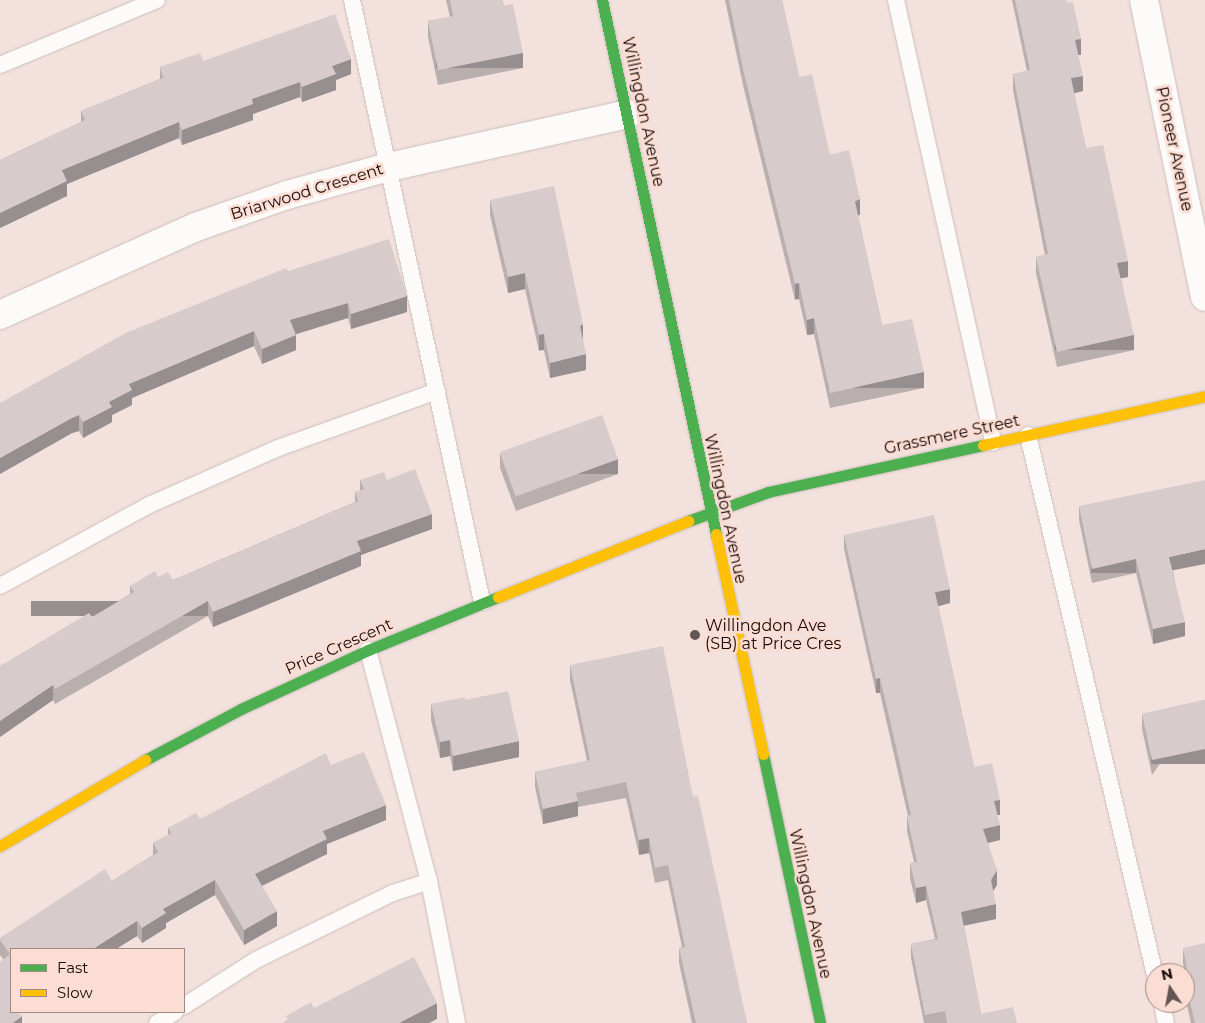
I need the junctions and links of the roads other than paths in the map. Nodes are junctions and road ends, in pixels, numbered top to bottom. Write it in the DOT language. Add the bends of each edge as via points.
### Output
graph roads {
  1 [pos="156,0"];
  2 [pos="352,0"];
  3 [pos="602,0"];
  4 [pos="896,0"];
  5 [pos="1144,0"];
  6 [pos="0,66"];
  7 [pos="628,114"];
  8 [pos="389,167"];
  9 [pos="1205,297"];
  10 [pos="0,315"];
  11 [pos="437,391"];
  12 [pos="1205,396"];
  13 [pos="1028,435"];
  14 [pos="992,443"];
  15 [pos="709,513"];
  16 [pos="0,586"];
  17 [pos="482,602"];
  18 [pos="368,650"];
  19 [pos="0,846"];
  20 [pos="430,881"];
  21 [pos="1152,963"];
  22 [pos="185,1005"];
  23 [pos="172,1013"];
  24 [pos="157,1023"];
  25 [pos="457,1023"];
  26 [pos="820,1023"];
  1 -- 6 [label="lane"];
  2 -- 8 [label="lane"];
  3 -- 7 [label="street, Willingdon Avenue"];
  4 -- 14 [label="lane"];
  5 -- 9 [label="street, Pioneer Avenue"];
  7 -- 8 [label="street, Briarwood Crescent"];
  7 -- 15 [label="street, Willingdon Avenue"];
  8 -- 10 [label="street, Briarwood Crescent" via="287,195 196,227"];
  8 -- 11 [label="lane"];
  11 -- 16 [label="lane" via="269,452 149,505"];
  11 -- 17 [label="lane"];
  12 -- 13 [label="street, Grassmere Street"];
  13 -- 14 [label="street, Grassmere Street"];
  13 -- 21 [label="lane"];
  14 -- 15 [label="street, Grassmere Street" via="768,492"];
  15 -- 17 [label="street, Price Crescent"];
  15 -- 26 [label="street, Willingdon Avenue"];
  17 -- 18 [label="street, Price Crescent"];
  18 -- 19 [label="street, Price Crescent" via="241,709 133,766"];
  18 -- 20 [label="lane"];
  20 -- 22 [label="lane" via="393,893 256,960"];
  20 -- 25 [label="lane"];
  23 -- 24 [label="lane"];
}
